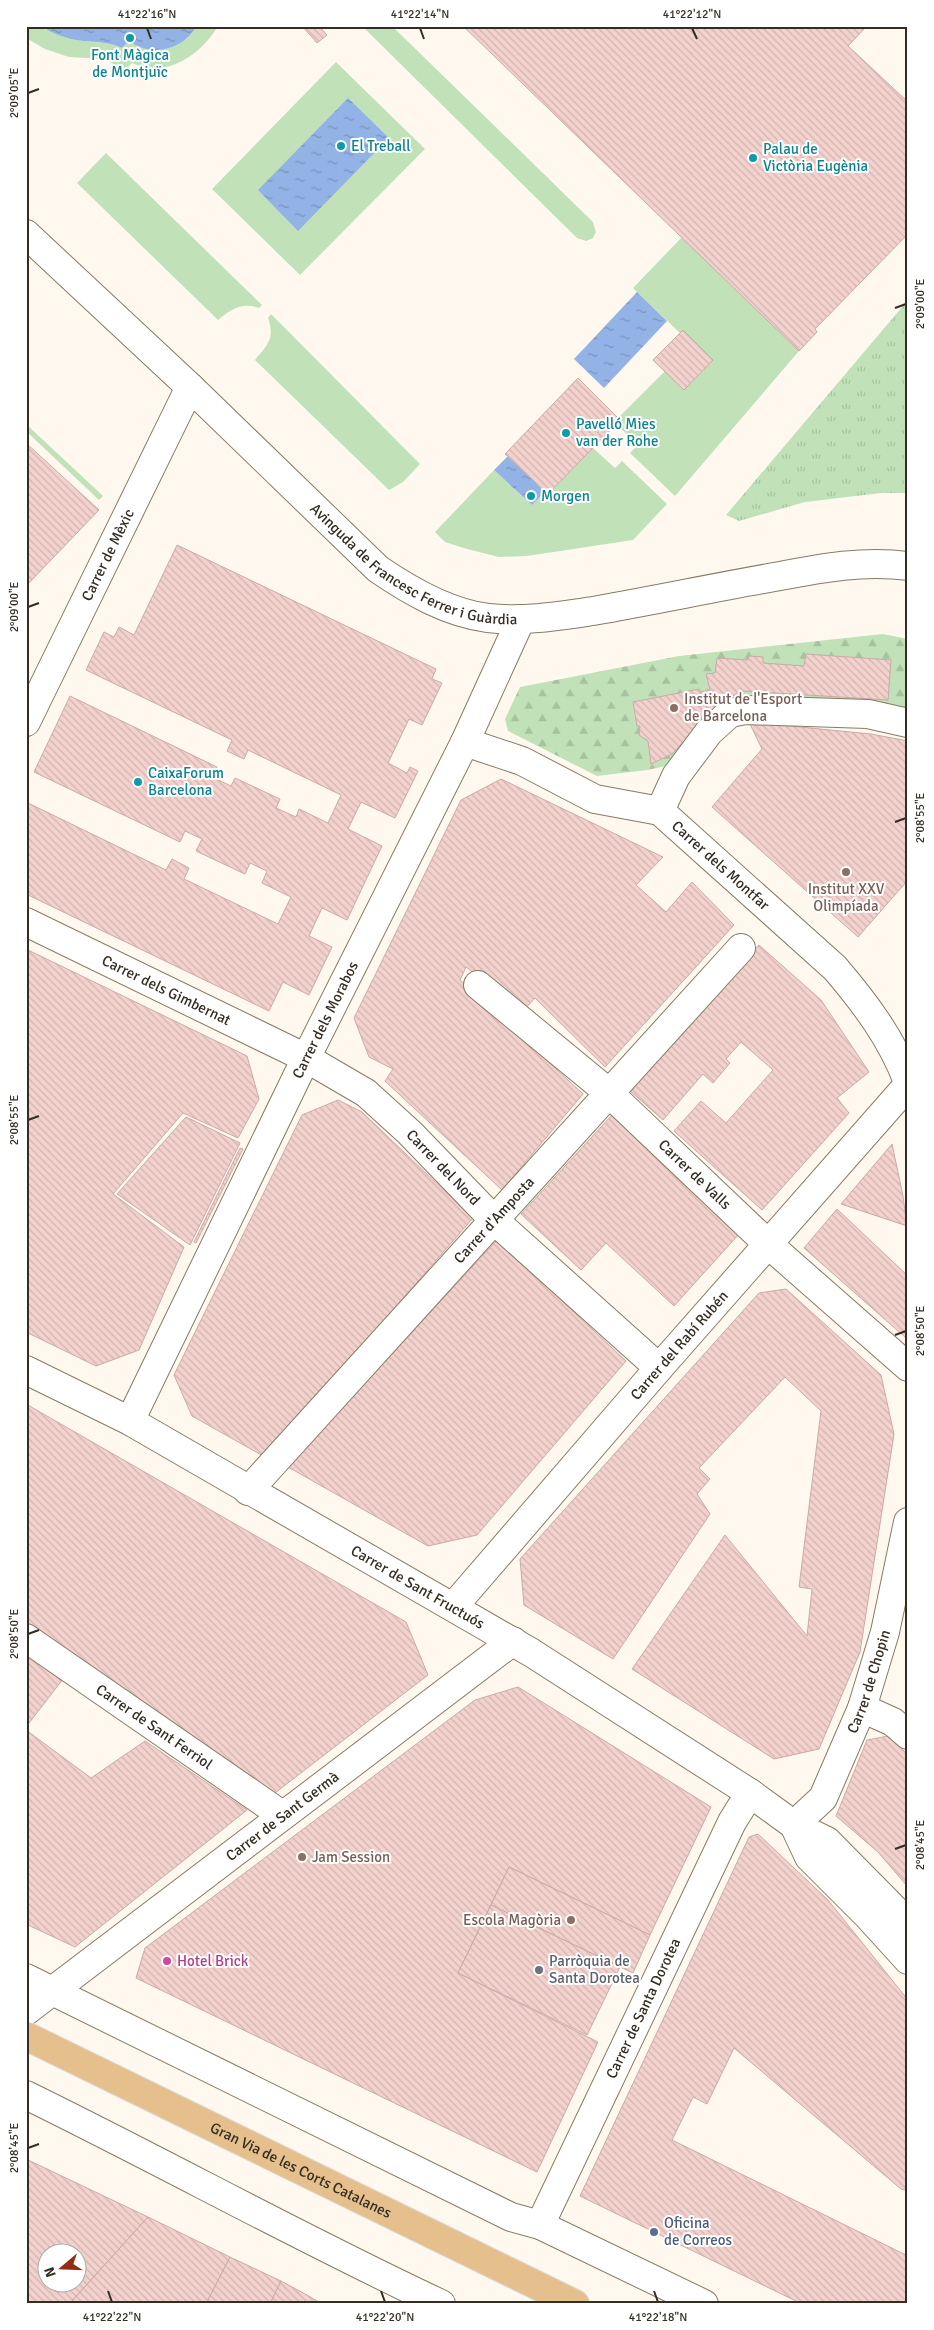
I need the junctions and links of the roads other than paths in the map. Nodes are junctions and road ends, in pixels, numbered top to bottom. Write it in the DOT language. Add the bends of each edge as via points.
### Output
graph roads {
  1 [pos="26,234"];
  2 [pos="190,387"];
  3 [pos="908,566"];
  4 [pos="521,619"];
  5 [pos="26,722"];
  6 [pos="908,723"];
  7 [pos="465,742"];
  8 [pos="660,811"];
  9 [pos="26,922"];
  10 [pos="741,948"];
  11 [pos="478,985"];
  12 [pos="306,1058"];
  13 [pos="908,1083"];
  14 [pos="608,1092"];
  15 [pos="494,1220"];
  16 [pos="768,1244"];
  17 [pos="908,1367"];
  18 [pos="659,1368"];
  19 [pos="26,1370"];
  20 [pos="130,1421"];
  21 [pos="248,1491"];
  22 [pos="908,1522"];
  23 [pos="453,1607"];
  24 [pos="26,1638"];
  25 [pos="513,1641"];
  26 [pos="862,1708"];
  27 [pos="908,1735"];
  28 [pos="750,1793"];
  29 [pos="282,1815"];
  30 [pos="794,1825"];
  31 [pos="908,1923"];
  32 [pos="908,1960"];
  33 [pos="26,1978"];
  34 [pos="52,1992"];
  35 [pos="26,2011"];
  36 [pos="26,2036"];
  37 [pos="26,2095"];
  38 [pos="540,2225"];
  39 [pos="441,2304"];
  40 [pos="576,2304"];
  41 [pos="704,2304"];
  1 -- 2 [label="street, Avinguda de Francesc Ferrer i Guàrdia"];
  2 -- 4 [label="street, Avinguda de Francesc Ferrer i Guàrdia" via="378,569 405,587 455,611 488,618"];
  2 -- 5 [label="street, Carrer de Mèxic"];
  3 -- 4 [label="street, Avinguda de Francesc Ferrer i Guàrdia" via="848,564 617,607"];
  4 -- 7 [label="street, Carrer dels Morabos"];
  6 -- 8 [label="street" via="868,714 745,710 730,713 709,732 676,776"];
  7 -- 8 [label="street, Carrer dels Montfar" via="522,761 595,798"];
  7 -- 12 [label="street, Carrer dels Morabos"];
  8 -- 13 [label="street, Carrer dels Montfar" via="835,968 857,993 896,1051"];
  9 -- 12 [label="street, Carrer dels Gimbernat"];
  10 -- 14 [label="street, Carrer d'Amposta"];
  11 -- 14 [label="street, Carrer de Valls"];
  12 -- 15 [label="street, Carrer del Nord" via="366,1093"];
  12 -- 20 [label="street, Carrer dels Morabos"];
  13 -- 16 [label="street, Carrer del Rabí Rubén"];
  14 -- 15 [label="street, Carrer d'Amposta"];
  14 -- 16 [label="street, Carrer de Valls"];
  15 -- 18 [label="street, Carrer del Nord"];
  15 -- 21 [label="street, Carrer d'Amposta"];
  16 -- 17 [label="street, Carrer de Valls"];
  16 -- 18 [label="street, Carrer del Rabí Rubén"];
  18 -- 23 [label="street, Carrer del Rabí Rubén"];
  19 -- 20 [label="street, Carrer de Sant Fructuós"];
  20 -- 21 [label="street, Carrer de Sant Fructuós"];
  21 -- 23 [label="street, Carrer de Sant Fructuós"];
  22 -- 26 [label="street, Carrer de Chopin" via="886,1632"];
  23 -- 25 [label="street, Carrer de Sant Fructuós"];
  24 -- 29 [label="street, Carrer de Sant Ferriol"];
  25 -- 28 [label="street, Carrer de Sant Fructuós"];
  25 -- 29 [label="street, Carrer de Sant Germà"];
  26 -- 27 [label="street" via="893,1722"];
  26 -- 30 [label="street, Carrer de Chopin" via="823,1798"];
  28 -- 30 [label="street, Carrer de Sant Fructuós"];
  28 -- 38 [label="street, Carrer de Santa Dorotea" via="732,1822"];
  29 -- 34 [label="street, Carrer de Sant Germà"];
  30 -- 31 [label="street, Carrer de Sant Fructuós" via="827,1841"];
  30 -- 32 [label="street, Carrer de Sant Fructuós" via="809,1857"];
  33 -- 34 [label="street"];
  34 -- 35 [label="street, Carrer de Sant Germà"];
  34 -- 38 [label="street" via="511,2217"];
  36 -- 40 [label="main road, Gran Via de les Corts Catalanes"];
  37 -- 39 [label="street"];
  38 -- 41 [label="street"];
}
